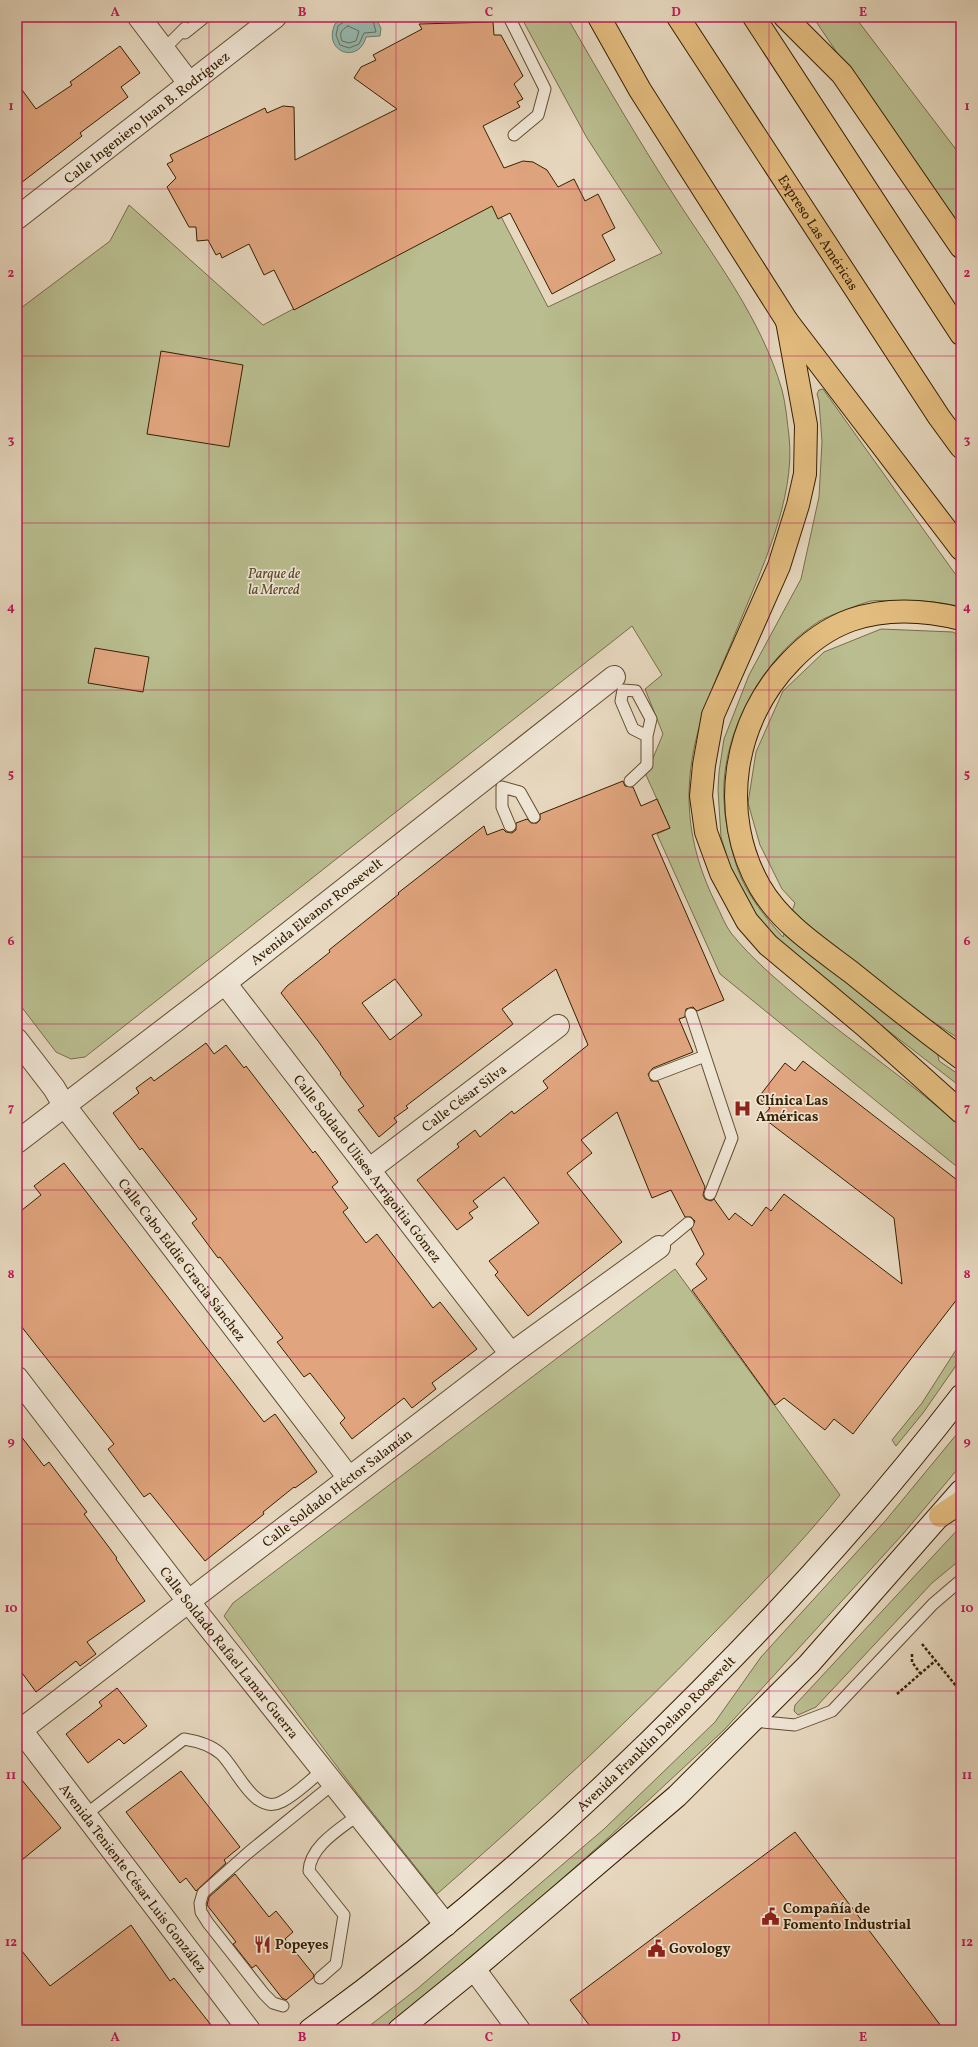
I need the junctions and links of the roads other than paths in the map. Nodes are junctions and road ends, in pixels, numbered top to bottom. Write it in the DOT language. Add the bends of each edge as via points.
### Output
graph roads {
  1 [pos="138,17"];
  2 [pos="205,17"];
  3 [pos="275,17"];
  4 [pos="509,17"];
  5 [pos="599,17"];
  6 [pos="678,17"];
  7 [pos="754,17"];
  8 [pos="785,17"];
  9 [pos="163,50"];
  10 [pos="189,83"];
  11 [pos="514,135"];
  12 [pos="17,218"];
  13 [pos="961,247"];
  14 [pos="787,321"];
  15 [pos="961,334"];
  16 [pos="961,447"];
  17 [pos="961,549"];
  18 [pos="961,619"];
  19 [pos="619,683"];
  20 [pos="647,736"];
  21 [pos="497,780"];
  22 [pos="630,781"];
  23 [pos="534,816"];
  24 [pos="510,826"];
  25 [pos="225,982"];
  26 [pos="691,1014"];
  27 [pos="558,1026"];
  28 [pos="17,1040"];
  29 [pos="705,1056"];
  30 [pos="961,1058"];
  31 [pos="655,1075"];
  32 [pos="64,1105"];
  33 [pos="961,1112"];
  34 [pos="17,1142"];
  35 [pos="370,1169"];
  36 [pos="710,1194"];
  37 [pos="688,1223"];
  38 [pos="659,1246"];
  39 [pos="511,1354"];
  40 [pos="17,1378"];
  41 [pos="961,1396"];
  42 [pos="349,1478"];
  43 [pos="961,1491"];
  44 [pos="961,1502"];
  45 [pos="940,1516"];
  46 [pos="961,1580"];
  47 [pos="188,1601"];
  48 [pos="752,1721"];
  49 [pos="18,1729"];
  50 [pos="328,1777"];
  51 [pos="85,1815"];
  52 [pos="358,1815"];
  53 [pos="446,1925"];
  54 [pos="474,1969"];
  55 [pos="320,1978"];
  56 [pos="283,2006"];
  57 [pos="249,2030"];
  58 [pos="310,2030"];
  59 [pos="399,2030"];
  60 [pos="520,2030"];
  1 -- 9 [label="street"];
  2 -- 9 [label="lane" via="185,33 185,28"];
  3 -- 10 [label="street, Calle Ingeniero Juan B. Rodríguez"];
  4 -- 11 [label="lane" via="545,89 538,115"];
  5 -- 14 [label="highway" via="640,90"];
  6 -- 16 [label="highway, Expreso Las Américas" via="930,404"];
  7 -- 15 [label="highway"];
  8 -- 13 [label="highway" via="842,74"];
  9 -- 10 [label="street"];
  10 -- 12 [label="street, Calle Ingeniero Juan B. Rodríguez"];
  14 -- 17 [label="highway"];
  14 -- 33 [label="highway" via="806,424 805,474 779,566 713,715 701,796 706,832 721,873 747,921 768,945 865,1026"];
  18 -- 30 [label="highway" via="927,612 868,615 850,620 816,637 780,672 758,704 742,746 736,778 735,805 743,850 760,887 776,909 805,937"];
  19 -- 20 [label="lane" via="621,701 633,729"];
  19 -- 20 [label="lane" via="636,691 651,719"];
  19 -- 21 [label="street, Avenida Eleanor Roosevelt"];
  20 -- 22 [label="lane" via="647,765"];
  21 -- 23 [label="lane" via="520,792"];
  21 -- 24 [label="lane" via="502,807"];
  21 -- 25 [label="street, Avenida Eleanor Roosevelt"];
  25 -- 32 [label="street, Avenida Eleanor Roosevelt"];
  25 -- 35 [label="street, Calle Soldado Ulises Arrigoitia Gómez"];
  26 -- 29 [label="lane"];
  27 -- 35 [label="street, Calle César Silva"];
  28 -- 32 [label="street, Calle Cabo Eddie Gracia Sánchez"];
  29 -- 31 [label="lane"];
  29 -- 36 [label="lane" via="732,1138"];
  32 -- 34 [label="street, Avenida Eleanor Roosevelt"];
  32 -- 42 [label="street, Calle Cabo Eddie Gracia Sánchez"];
  35 -- 39 [label="street, Calle Soldado Ulises Arrigoitia Gómez"];
  37 -- 38 [label="lane"];
  38 -- 39 [label="street, Calle Soldado Héctor Salamán"];
  39 -- 42 [label="street, Calle Soldado Héctor Salamán"];
  40 -- 47 [label="street, Calle Soldado Rafael Lamar Guerra"];
  41 -- 53 [label="street, Avenida Franklin Delano Roosevelt" via="855,1527 741,1649 652,1740 547,1838"];
  42 -- 47 [label="street, Calle Soldado Héctor Salamán"];
  43 -- 45 [label="street"];
  44 -- 45 [label="highway"];
  45 -- 48 [label="street" via="809,1664"];
  46 -- 48 [label="lane" via="933,1604 832,1711 795,1725"];
  47 -- 49 [label="street, Calle Soldado Héctor Salamán"];
  47 -- 50 [label="street, Calle Soldado Rafael Lamar Guerra"];
  48 -- 54 [label="street" via="677,1796"];
  49 -- 51 [label="street, Avenida Teniente César Luis González"];
  50 -- 51 [label="lane" via="280,1803 268,1804 256,1800 221,1754 197,1741 184,1739"];
  50 -- 52 [label="street, Calle Soldado Rafael Lamar Guerra"];
  50 -- 56 [label="lane" via="203,1893 200,1903 201,1912 208,1923 255,1982 273,2003"];
  51 -- 57 [label="street, Avenida Teniente César Luis González"];
  52 -- 53 [label="street, Calle Soldado Rafael Lamar Guerra"];
  52 -- 55 [label="lane" via="325,1841 310,1861 309,1871 344,1915 336,1964"];
  53 -- 58 [label="street, Avenida Franklin Delano Roosevelt"];
  54 -- 59 [label="street"];
  54 -- 60 [label="street"];
}
